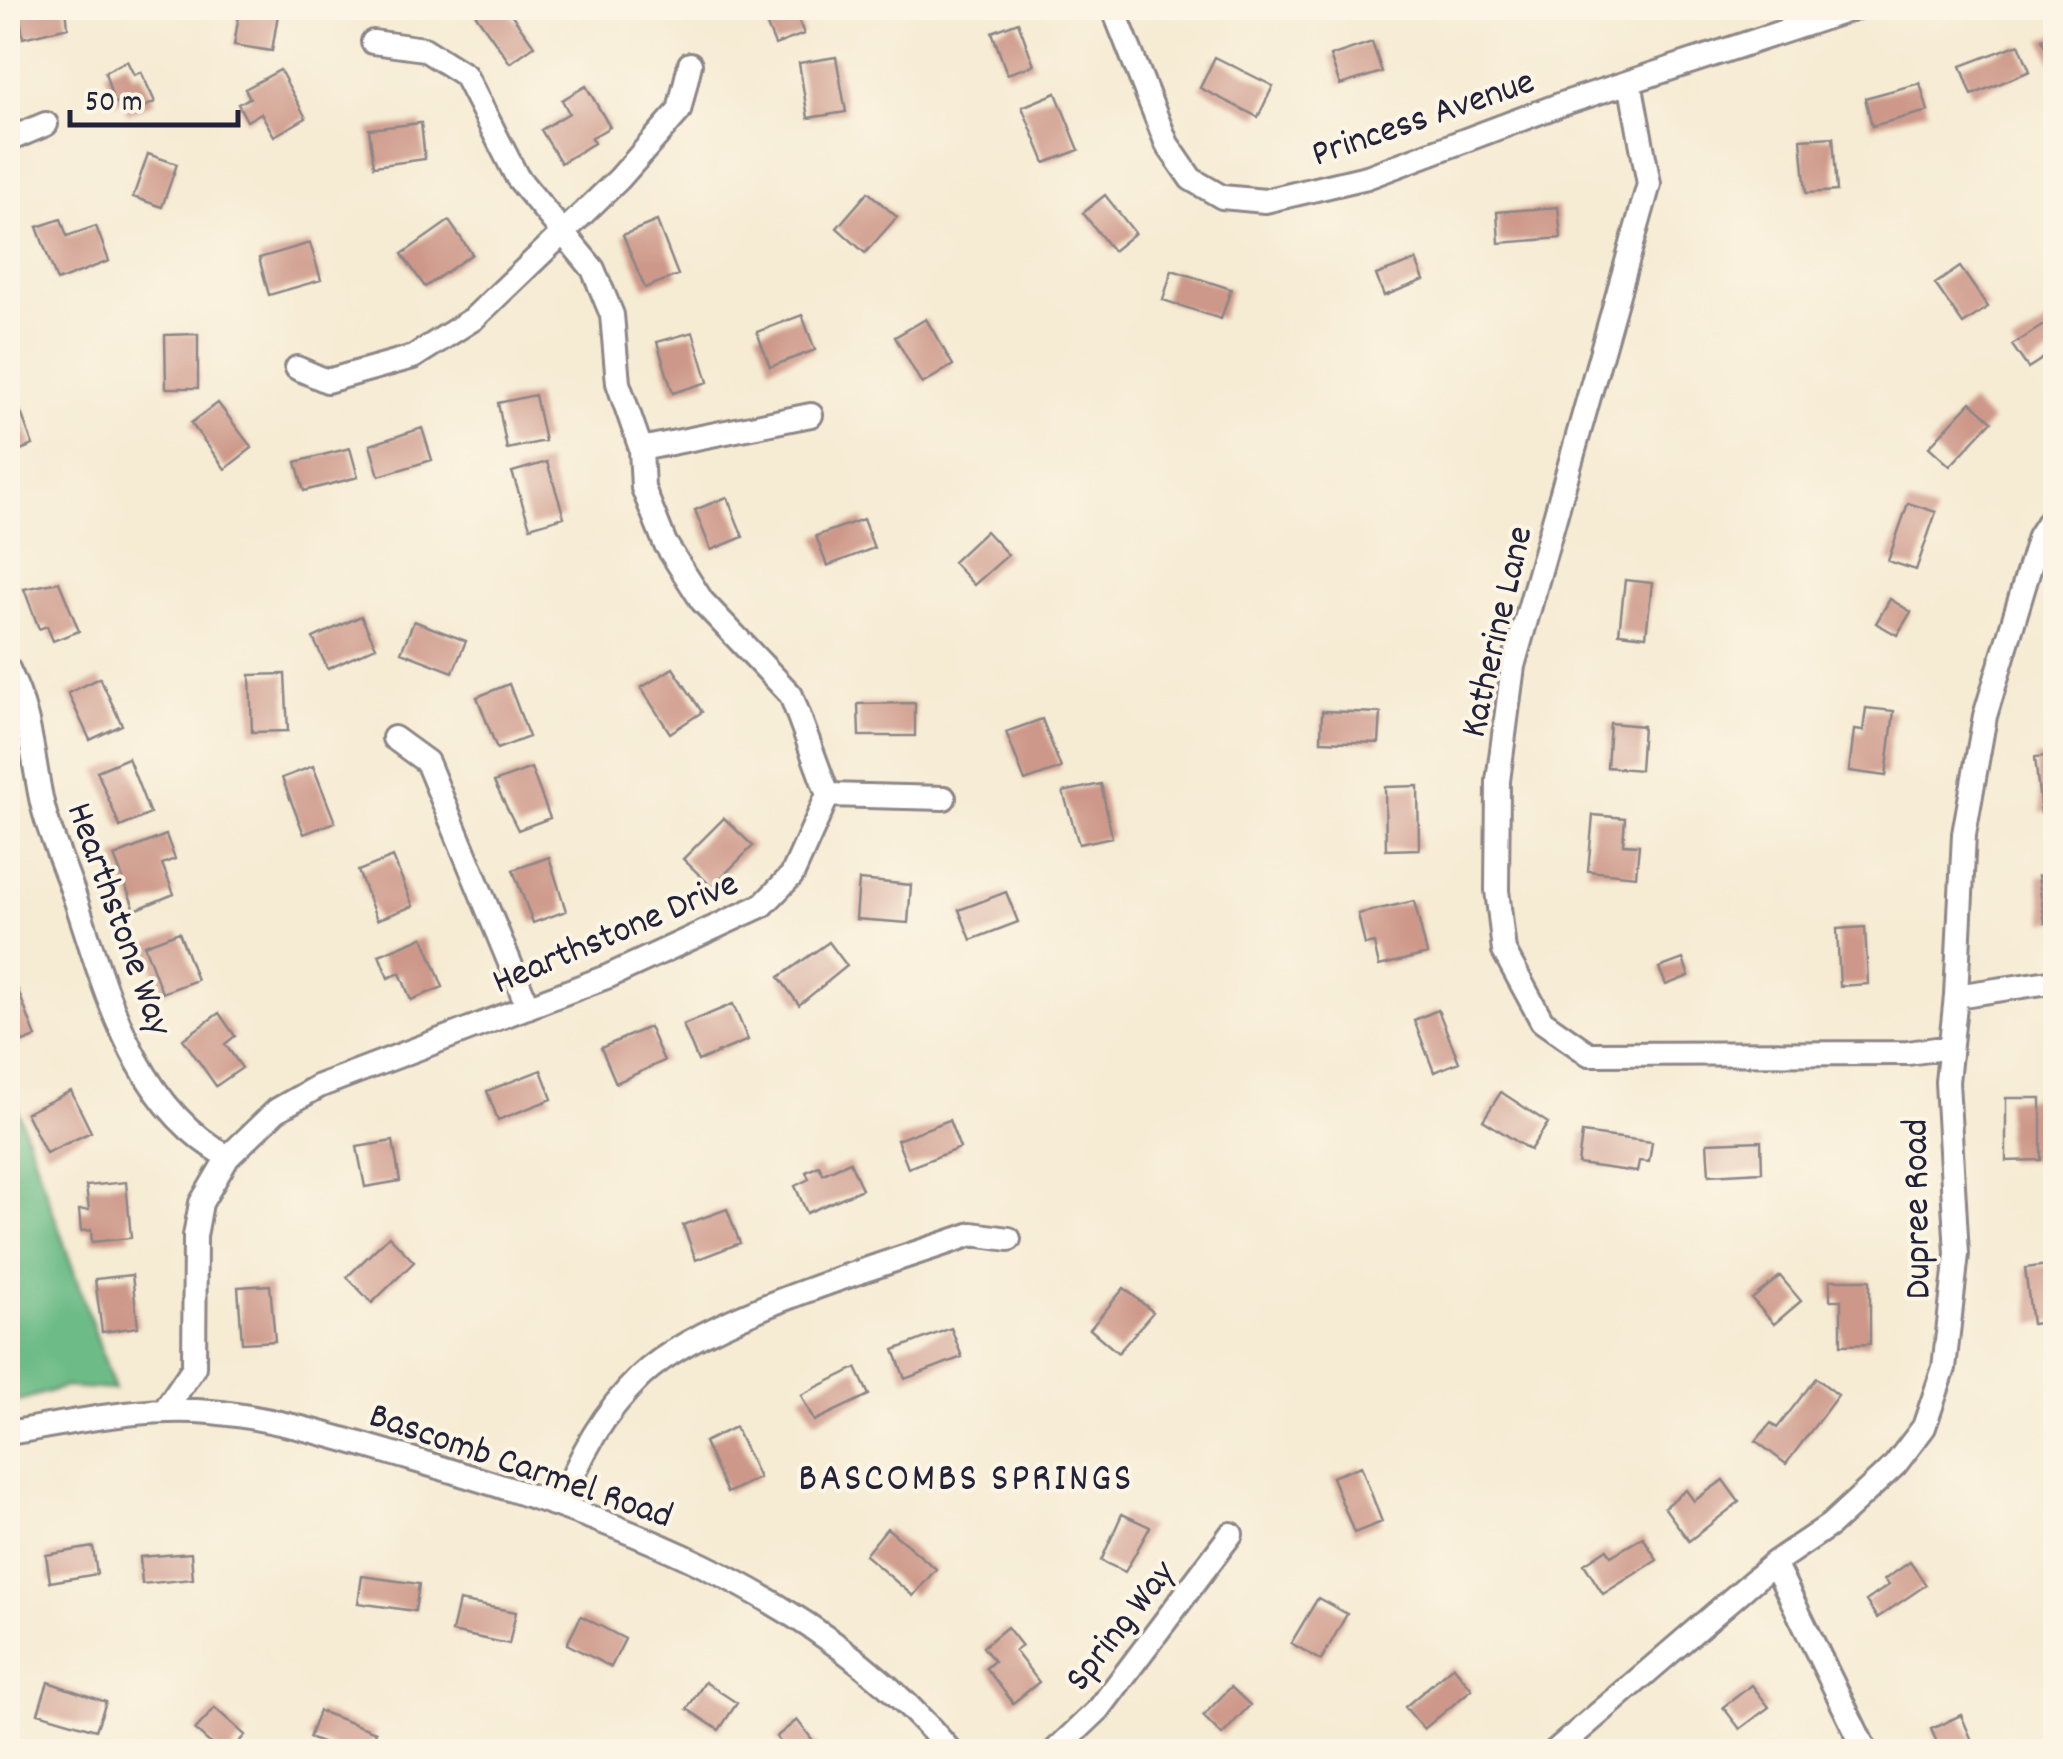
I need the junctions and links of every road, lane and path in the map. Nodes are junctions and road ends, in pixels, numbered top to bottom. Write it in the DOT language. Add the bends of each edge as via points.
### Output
graph roads {
  1 [pos="1113,8"];
  2 [pos="1855,8"];
  3 [pos="373,42"];
  4 [pos="690,64"];
  5 [pos="1630,82"];
  6 [pos="46,124"];
  7 [pos="8,140"];
  8 [pos="563,234"];
  9 [pos="297,368"];
  10 [pos="811,414"];
  11 [pos="642,449"];
  12 [pos="2056,509"];
  13 [pos="8,669"];
  14 [pos="394,738"];
  15 [pos="828,795"];
  16 [pos="944,798"];
  17 [pos="2056,981"];
  18 [pos="1956,996"];
  19 [pos="528,1006"];
  20 [pos="1950,1048"];
  21 [pos="228,1158"];
  22 [pos="1009,1239"];
  23 [pos="164,1411"];
  24 [pos="8,1434"];
  25 [pos="562,1506"];
  26 [pos="1231,1534"];
  27 [pos="1774,1564"];
  28 [pos="950,1752"];
  29 [pos="1054,1752"];
  30 [pos="1554,1752"];
  31 [pos="1866,1752"];
  1 -- 5 [label="street, Princess Avenue" via="1168,144 1192,179 1222,197 1264,200 1368,177"];
  2 -- 5 [label="street, Princess Avenue"];
  3 -- 8 [label="street" via="424,49 466,76 517,177"];
  4 -- 8 [label="street" via="678,110"];
  5 -- 20 [label="street, Katherine Lane" via="1648,184 1514,666 1498,780 1504,951 1542,1021 1589,1054"];
  6 -- 7 [label="street"];
  8 -- 9 [label="street" via="473,319 412,357 327,381"];
  8 -- 11 [label="street" via="594,269 612,315 618,384"];
  10 -- 11 [label="street"];
  11 -- 15 [label="street" via="643,488 664,543 702,601 790,695"];
  12 -- 18 [label="street, Dupree Road" via="2039,536 1985,716 1964,834"];
  13 -- 21 [label="street, Hearthstone Way" via="34,741 40,796 112,1008 160,1098 198,1141"];
  14 -- 19 [label="street" via="427,762"];
  15 -- 16 [label="street"];
  15 -- 19 [label="street, Hearthstone Drive" via="792,875 764,905"];
  17 -- 18 [label="street"];
  18 -- 20 [label="street, Dupree Road"];
  19 -- 21 [label="street, Hearthstone Drive" via="319,1086 277,1110"];
  20 -- 27 [label="street, Dupree Road" via="1946,1082 1957,1254 1939,1382 1924,1427 1895,1465 1830,1525"];
  21 -- 23 [label="street, Hearthstone Drive" via="202,1203 196,1236 194,1367"];
  22 -- 25 [label="street" via="972,1234 754,1312 680,1350 643,1374 606,1416 576,1464"];
  23 -- 24 [label="street, Bascomb Carmel Road"];
  23 -- 25 [label="street, Bascomb Carmel Road" via="212,1412 305,1430"];
  25 -- 28 [label="street, Bascomb Carmel Road" via="659,1543 822,1632 880,1679"];
  26 -- 29 [label="street, Spring Way" via="1100,1709"];
  27 -- 30 [label="street, Dupree Road"];
  27 -- 31 [label="street"];
}
